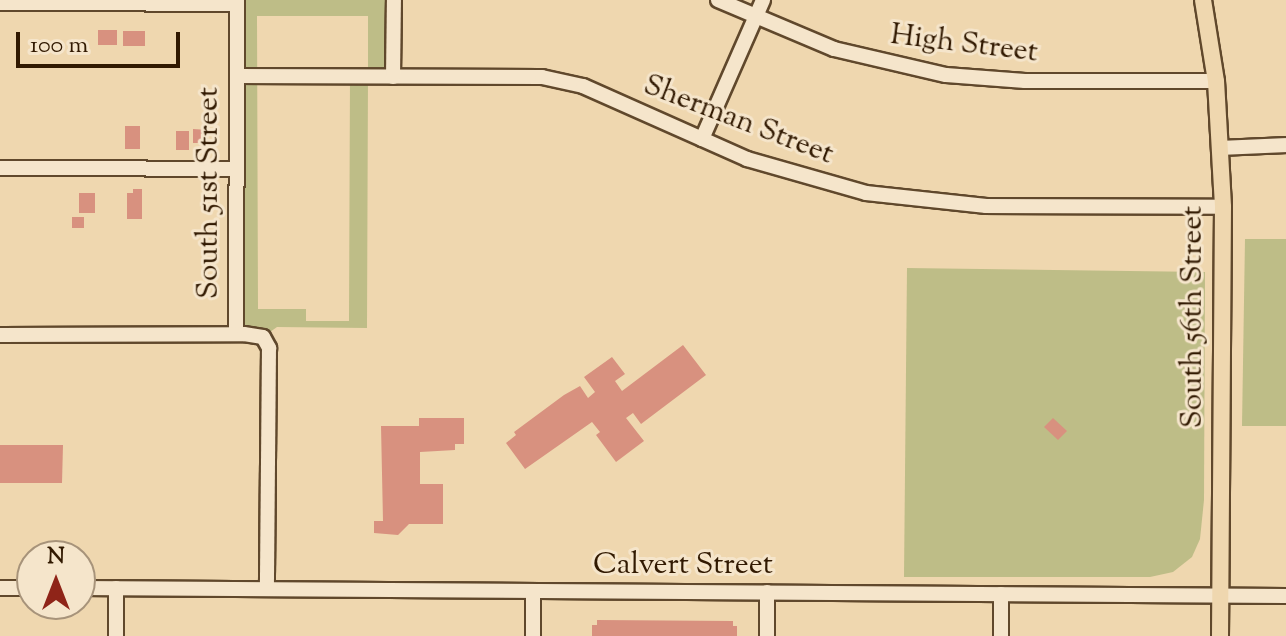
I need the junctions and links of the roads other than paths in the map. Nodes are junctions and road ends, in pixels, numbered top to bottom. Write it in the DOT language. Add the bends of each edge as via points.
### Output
graph roads {
  1 [pos="394,0"];
  2 [pos="718,0"];
  3 [pos="763,0"];
  4 [pos="1203,0"];
  5 [pos="237,2"];
  6 [pos="0,3"];
  7 [pos="755,17"];
  8 [pos="237,76"];
  9 [pos="393,77"];
  10 [pos="1216,81"];
  11 [pos="702,139"];
  12 [pos="1286,145"];
  13 [pos="1221,148"];
  14 [pos="0,168"];
  15 [pos="237,169"];
  16 [pos="1223,207"];
  17 [pos="236,334"];
  18 [pos="0,335"];
  19 [pos="96,588"];
  20 [pos="116,588"];
  21 [pos="267,589"];
  22 [pos="533,592"];
  23 [pos="767,592"];
  24 [pos="1001,594"];
  25 [pos="1219,595"];
  26 [pos="1286,596"];
  27 [pos="116,636"];
  28 [pos="533,636"];
  29 [pos="767,636"];
  30 [pos="1001,636"];
  31 [pos="1220,636"];
  1 -- 9 [label="street"];
  2 -- 7 [label="street, High Street"];
  3 -- 7 [label="street"];
  4 -- 10 [label="main road, South 56th Street"];
  5 -- 6 [label="street"];
  5 -- 8 [label="street, South 51st Street"];
  7 -- 10 [label="street, High Street" via="847,53 946,75 1025,81"];
  7 -- 11 [label="street"];
  8 -- 9 [label="street, Sherman Street"];
  8 -- 15 [label="street, South 51st Street"];
  9 -- 11 [label="street, Sherman Street" via="562,80"];
  10 -- 13 [label="main road, South 56th Street"];
  11 -- 16 [label="street, Sherman Street" via="826,184 910,201"];
  12 -- 13 [label="street"];
  13 -- 16 [label="main road, South 56th Street"];
  14 -- 15 [label="street"];
  15 -- 17 [label="street, South 51st Street"];
  16 -- 25 [label="main road, South 56th Street"];
  17 -- 18 [label="street"];
  17 -- 21 [label="street" via="263,337 269,348"];
  19 -- 20 [label="street, Calvert Street"];
  20 -- 21 [label="street, Calvert Street"];
  20 -- 27 [label="street"];
  21 -- 22 [label="street, Calvert Street"];
  22 -- 23 [label="street, Calvert Street"];
  22 -- 28 [label="street"];
  23 -- 24 [label="street, Calvert Street"];
  23 -- 29 [label="street"];
  24 -- 25 [label="street, Calvert Street"];
  24 -- 30 [label="street"];
  25 -- 26 [label="street, Calvert Street"];
  25 -- 31 [label="main road, South 56th Street"];
}
